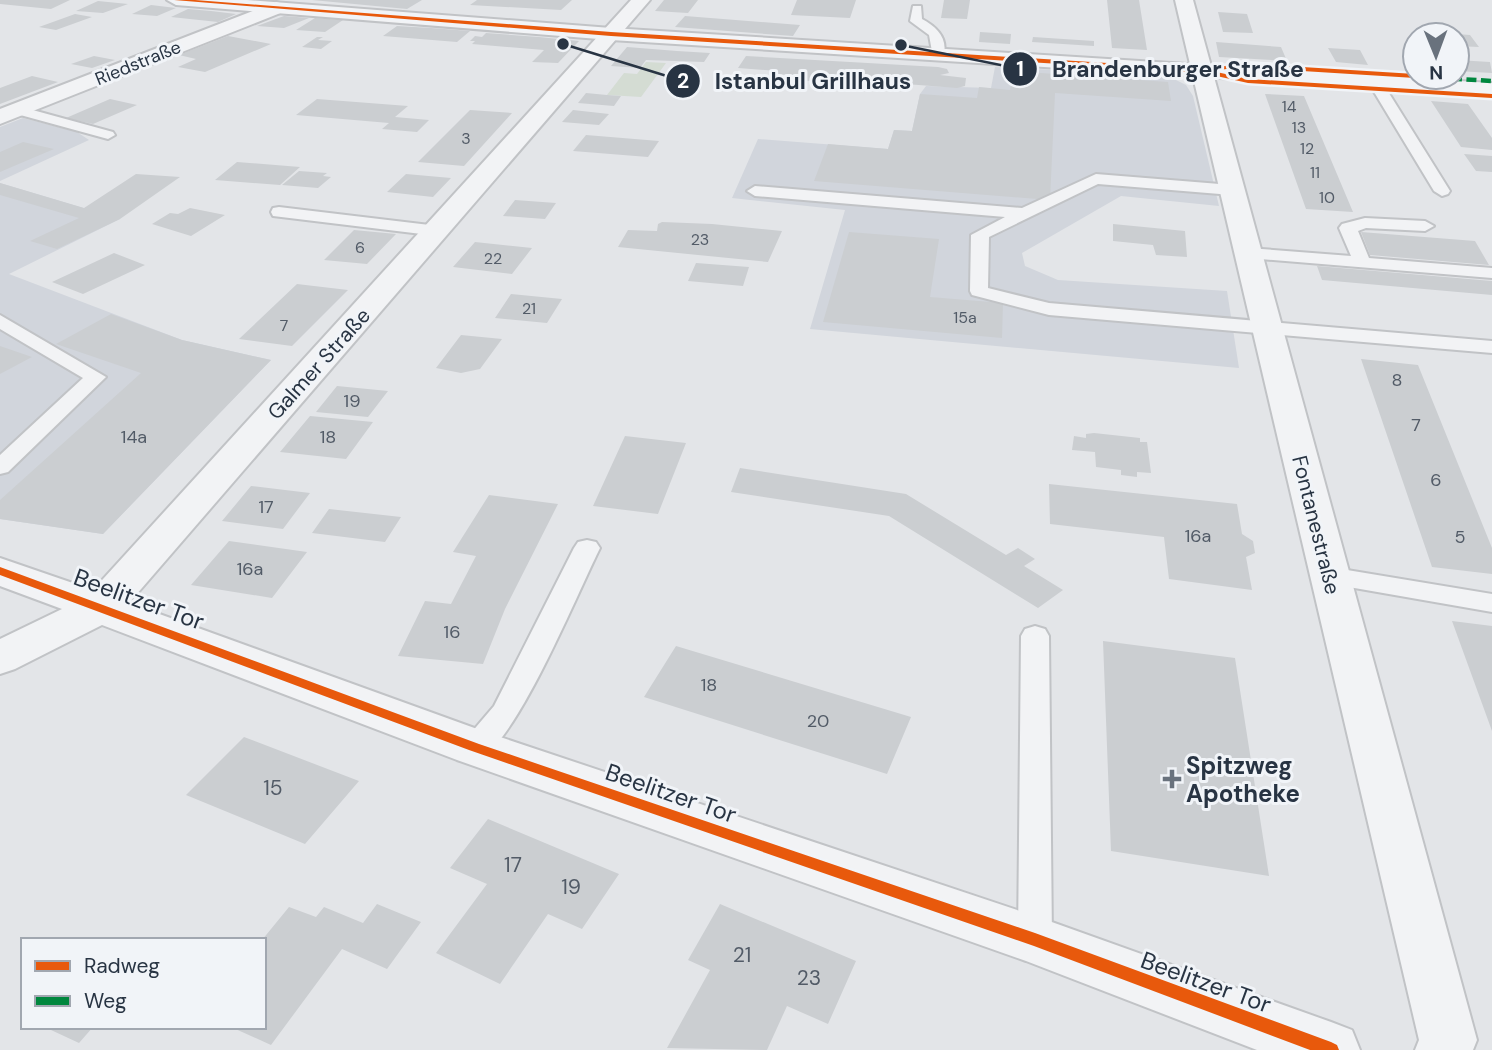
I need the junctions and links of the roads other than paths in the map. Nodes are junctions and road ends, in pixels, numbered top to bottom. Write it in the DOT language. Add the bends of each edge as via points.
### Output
graph roads {
  1 [pos="176,0"];
  2 [pos="640,0"];
  3 [pos="1184,0"];
  4 [pos="276,8"];
  5 [pos="917,9"];
  6 [pos="611,34"];
  7 [pos="938,54"];
  8 [pos="1203,71"];
  9 [pos="1376,82"];
  10 [pos="1492,89"];
  11 [pos="9,114"];
  12 [pos="108,135"];
  13 [pos="1232,190"];
  14 [pos="755,191"];
  15 [pos="1442,191"];
  16 [pos="279,212"];
  17 [pos="1023,213"];
  18 [pos="1426,226"];
  19 [pos="438,231"];
  20 [pos="1248,253"];
  21 [pos="1362,262"];
  22 [pos="1492,273"];
  23 [pos="0,321"];
  24 [pos="1266,327"];
  25 [pos="1492,347"];
  26 [pos="0,467"];
  27 [pos="587,548"];
  28 [pos="0,571"];
  29 [pos="1329,576"];
  30 [pos="1492,603"];
  31 [pos="102,607"];
  32 [pos="1035,636"];
  33 [pos="0,658"];
  34 [pos="474,747"];
  35 [pos="1034,940"];
  36 [pos="1331,1050"];
  37 [pos="1444,1050"];
  1 -- 4 [label="street"];
  2 -- 6 [label="street, Galmer Straße"];
  3 -- 8 [label="street, Fontanestraße"];
  4 -- 6 [label="street"];
  4 -- 11 [label="street, Riedstraße"];
  5 -- 7 [label="lane" via="916,20 937,37"];
  6 -- 7 [label="street"];
  6 -- 19 [label="street, Galmer Straße"];
  7 -- 8 [label="street"];
  8 -- 9 [label="street"];
  8 -- 13 [label="street, Fontanestraße"];
  9 -- 10 [label="street"];
  9 -- 15 [label="lane"];
  11 -- 12 [label="lane"];
  13 -- 17 [label="lane" via="1096,179"];
  13 -- 20 [label="street, Fontanestraße"];
  14 -- 17 [label="lane"];
  16 -- 19 [label="lane"];
  17 -- 24 [label="lane" via="980,235 979,291 1049,309"];
  18 -- 21 [label="lane" via="1365,223 1348,228"];
  19 -- 31 [label="street, Galmer Straße"];
  20 -- 21 [label="lane"];
  20 -- 24 [label="street, Fontanestraße"];
  21 -- 22 [label="lane"];
  23 -- 26 [label="lane" via="96,377"];
  24 -- 25 [label="lane"];
  24 -- 29 [label="street, Fontanestraße"];
  27 -- 34 [label="lane" via="505,713"];
  28 -- 31 [label="street, Beelitzer Tor"];
  29 -- 30 [label="lane"];
  29 -- 37 [label="street, Fontanestraße" via="1448,1040"];
  31 -- 33 [label="street, Galmer Straße"];
  31 -- 34 [label="street, Beelitzer Tor"];
  32 -- 35 [label="lane"];
  34 -- 35 [label="street, Beelitzer Tor"];
  35 -- 36 [label="street, Beelitzer Tor"];
}
